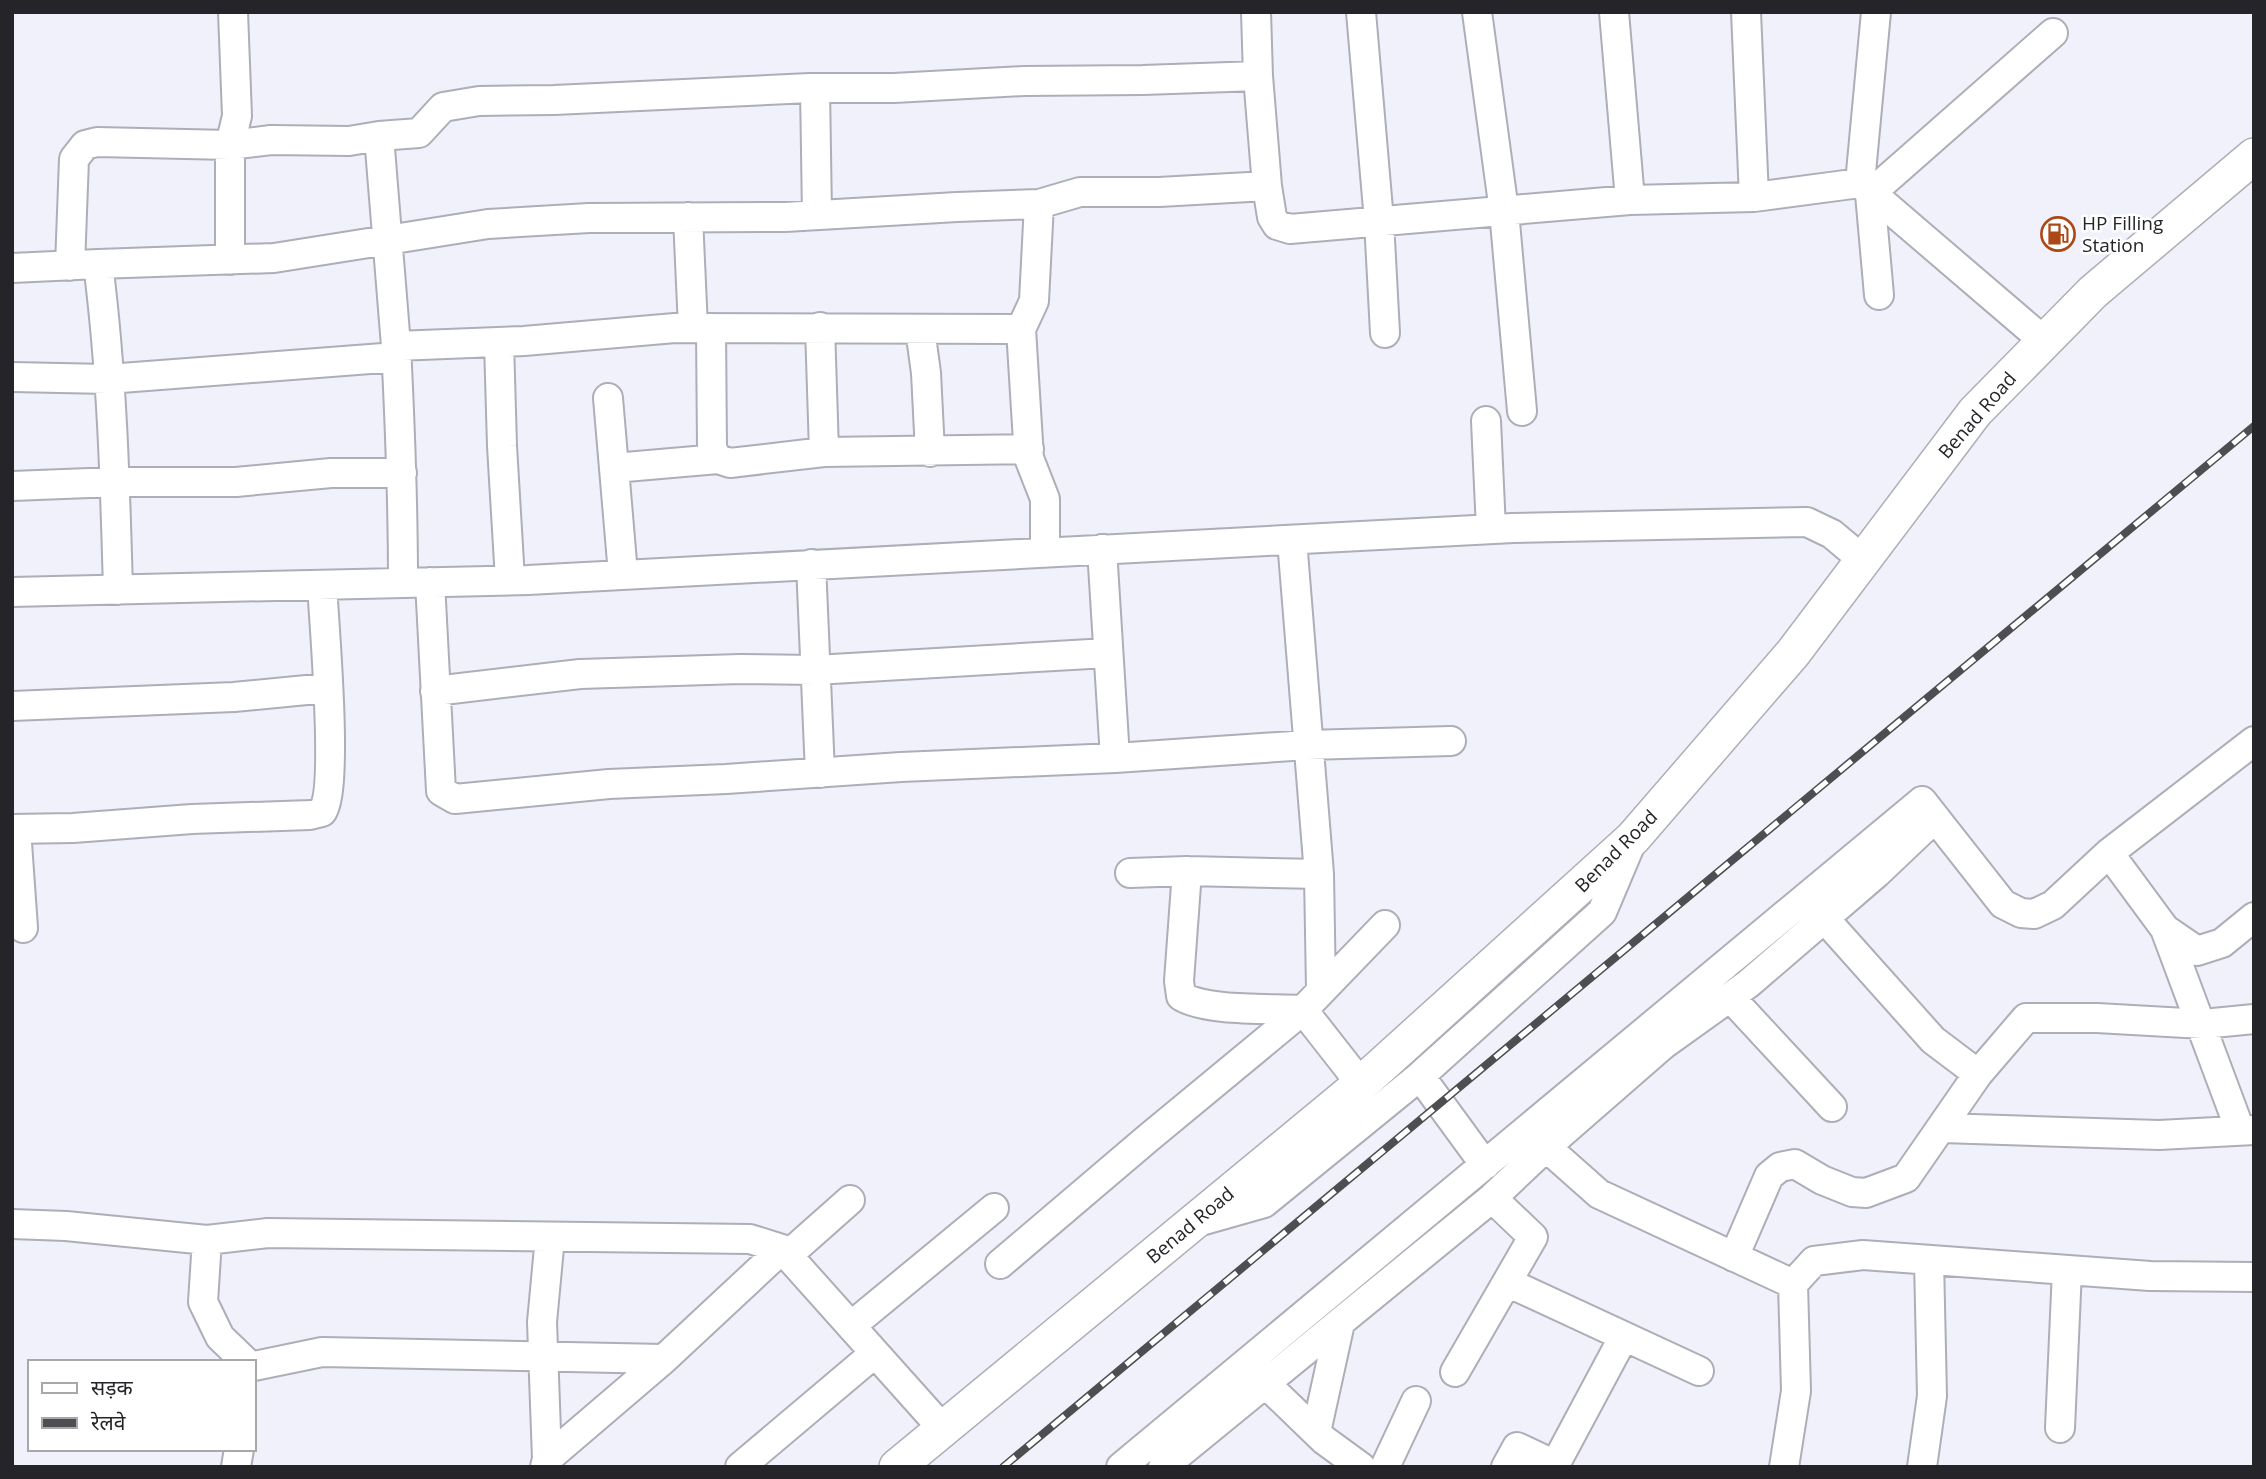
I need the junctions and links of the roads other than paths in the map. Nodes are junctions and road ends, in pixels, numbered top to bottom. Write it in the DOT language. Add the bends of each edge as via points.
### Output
graph roads {
  1 [pos="233,12"];
  2 [pos="1256,12"];
  3 [pos="1361,12"];
  4 [pos="1477,12"];
  5 [pos="1614,12"];
  6 [pos="1746,12"];
  7 [pos="1876,12"];
  8 [pos="2053,33"];
  9 [pos="1258,76"];
  10 [pos="815,88"];
  11 [pos="379,136"];
  12 [pos="230,145"];
  13 [pos="2254,156"];
  14 [pos="1267,186"];
  15 [pos="1865,188"];
  16 [pos="1754,197"];
  17 [pos="1630,200"];
  18 [pos="1039,204"];
  19 [pos="1504,211"];
  20 [pos="817,215"];
  21 [pos="688,217"];
  22 [pos="1379,221"];
  23 [pos="387,241"];
  24 [pos="230,260"];
  25 [pos="84,265"];
  26 [pos="12,268"];
  27 [pos="1879,295"];
  28 [pos="820,327"];
  29 [pos="703,328"];
  30 [pos="919,329"];
  31 [pos="1021,329"];
  32 [pos="1385,333"];
  33 [pos="2044,341"];
  34 [pos="499,342"];
  35 [pos="396,352"];
  36 [pos="12,377"];
  37 [pos="108,379"];
  38 [pos="608,398"];
  39 [pos="1522,411"];
  40 [pos="1486,421"];
  41 [pos="1029,449"];
  42 [pos="824,452"];
  43 [pos="930,452"];
  44 [pos="718,459"];
  45 [pos="614,468"];
  46 [pos="402,473"];
  47 [pos="115,482"];
  48 [pos="12,486"];
  49 [pos="1491,529"];
  50 [pos="1292,540"];
  51 [pos="1102,549"];
  52 [pos="1045,552"];
  53 [pos="1863,560"];
  54 [pos="811,564"];
  55 [pos="623,574"];
  56 [pos="510,580"];
  57 [pos="416,582"];
  58 [pos="322,584"];
  59 [pos="118,590"];
  60 [pos="12,592"];
  61 [pos="1107,653"];
  62 [pos="815,670"];
  63 [pos="327,688"];
  64 [pos="435,691"];
  65 [pos="12,706"];
  66 [pos="1451,741"];
  67 [pos="2254,741"];
  68 [pos="1307,745"];
  69 [pos="1115,758"];
  70 [pos="820,773"];
  71 [pos="1935,818"];
  72 [pos="14,829"];
  73 [pos="1633,838"];
  74 [pos="2109,853"];
  75 [pos="1187,871"];
  76 [pos="1130,873"];
  77 [pos="1319,874"];
  78 [pos="2254,917"];
  79 [pos="1824,918"];
  80 [pos="1385,925"];
  81 [pos="23,928"];
  82 [pos="2165,929"];
  83 [pos="1730,997"];
  84 [pos="1312,1000"];
  85 [pos="2254,1018"];
  86 [pos="2203,1024"];
  87 [pos="1978,1074"];
  88 [pos="1420,1076"];
  89 [pos="1361,1084"];
  90 [pos="1832,1107"];
  91 [pos="1942,1128"];
  92 [pos="2247,1130"];
  93 [pos="1546,1147"];
  94 [pos="1485,1165"];
  95 [pos="1492,1198"];
  96 [pos="850,1199"];
  97 [pos="994,1208"];
  98 [pos="12,1224"];
  99 [pos="1190,1224"];
  100 [pos="550,1237"];
  101 [pos="207,1240"];
  102 [pos="785,1252"];
  103 [pos="1734,1257"];
  104 [pos="1929,1260"];
  105 [pos="1000,1265"];
  106 [pos="2067,1270"];
  107 [pos="2254,1278"];
  108 [pos="1507,1282"];
  109 [pos="1793,1284"];
  110 [pos="1340,1323"];
  111 [pos="851,1326"];
  112 [pos="1624,1336"];
  113 [pos="875,1353"];
  114 [pos="544,1357"];
  115 [pos="664,1359"];
  116 [pos="244,1360"];
  117 [pos="256,1366"];
  118 [pos="1699,1371"];
  119 [pos="1454,1373"];
  120 [pos="1266,1384"];
  121 [pos="1416,1401"];
  122 [pos="2060,1428"];
  123 [pos="943,1429"];
  124 [pos="1316,1432"];
  125 [pos="546,1463"];
  126 [pos="740,1467"];
  127 [pos="897,1467"];
  128 [pos="1121,1467"];
  129 [pos="1163,1467"];
  130 [pos="1361,1467"];
  131 [pos="1385,1467"];
  132 [pos="1506,1467"];
  133 [pos="1784,1467"];
  134 [pos="1922,1467"];
  1 -- 12 [label="street" via="237,116"];
  2 -- 9 [label="street"];
  3 -- 22 [label="street"];
  4 -- 19 [label="street"];
  5 -- 17 [label="street"];
  6 -- 16 [label="street"];
  7 -- 15 [label="street"];
  8 -- 15 [label="street"];
  9 -- 10 [label="street"];
  9 -- 14 [label="street"];
  10 -- 11 [label="street" via="479,101 443,107 419,133"];
  10 -- 20 [label="street"];
  11 -- 12 [label="street"];
  11 -- 23 [label="street"];
  12 -- 24 [label="street"];
  12 -- 25 [label="street" via="85,145 74,159"];
  13 -- 33 [label="main road, Benad Road" via="2093,292"];
  14 -- 18 [label="street" via="1080,192"];
  14 -- 22 [label="street" via="1276,225 1290,229"];
  15 -- 16 [label="street"];
  15 -- 27 [label="street"];
  15 -- 33 [label="street"];
  16 -- 17 [label="street"];
  17 -- 19 [label="street"];
  18 -- 20 [label="street"];
  18 -- 31 [label="street" via="1034,301"];
  19 -- 22 [label="street"];
  19 -- 39 [label="street"];
  20 -- 21 [label="street"];
  21 -- 23 [label="street" via="488,224"];
  21 -- 29 [label="street"];
  22 -- 32 [label="street"];
  23 -- 24 [label="street"];
  23 -- 35 [label="street"];
  24 -- 25 [label="street"];
  25 -- 26 [label="street"];
  25 -- 37 [label="street" via="106,328"];
  28 -- 29 [label="street"];
  28 -- 30 [label="street"];
  28 -- 42 [label="street"];
  29 -- 34 [label="street"];
  29 -- 44 [label="street" via="712,449"];
  30 -- 31 [label="street"];
  30 -- 43 [label="street"];
  31 -- 41 [label="street"];
  33 -- 53 [label="main road, Benad Road" via="1975,412"];
  34 -- 35 [label="street"];
  34 -- 56 [label="street"];
  35 -- 37 [label="street"];
  35 -- 46 [label="street"];
  36 -- 37 [label="street"];
  37 -- 47 [label="street"];
  38 -- 45 [label="street"];
  40 -- 49 [label="street"];
  41 -- 43 [label="street"];
  41 -- 52 [label="street" via="1045,499"];
  42 -- 43 [label="street"];
  42 -- 44 [label="street" via="730,463"];
  44 -- 45 [label="street"];
  45 -- 55 [label="street"];
  46 -- 47 [label="street" via="331,473 236,482"];
  46 -- 57 [label="street"];
  47 -- 48 [label="street"];
  47 -- 59 [label="street"];
  49 -- 50 [label="street"];
  49 -- 53 [label="street" via="1807,522 1832,534"];
  50 -- 51 [label="street"];
  50 -- 68 [label="street"];
  51 -- 52 [label="street"];
  51 -- 61 [label="street"];
  52 -- 54 [label="street"];
  53 -- 73 [label="main road, Benad Road" via="1793,653"];
  54 -- 55 [label="street"];
  54 -- 62 [label="street"];
  55 -- 56 [label="street"];
  56 -- 57 [label="street"];
  57 -- 58 [label="street"];
  57 -- 64 [label="street"];
  58 -- 59 [label="street"];
  58 -- 63 [label="street"];
  59 -- 60 [label="street"];
  61 -- 62 [label="street"];
  61 -- 69 [label="street"];
  62 -- 64 [label="street" via="580,674"];
  62 -- 70 [label="street"];
  63 -- 65 [label="street" via="234,697"];
  63 -- 72 [label="street" via="328,790 321,813"];
  64 -- 70 [label="street" via="441,791 455,799 609,784"];
  66 -- 68 [label="street"];
  67 -- 74 [label="street"];
  68 -- 69 [label="street"];
  68 -- 77 [label="street"];
  69 -- 70 [label="street"];
  71 -- 74 [label="street" via="2003,904 2021,913 2034,914 2053,905"];
  71 -- 79 [label="street"];
  71 -- 94 [label="street" via="1922,801"];
  72 -- 81 [label="street"];
  73 -- 88 [label="street" via="1602,912"];
  73 -- 89 [label="main road, Benad Road"];
  74 -- 82 [label="street"];
  75 -- 76 [label="street"];
  75 -- 77 [label="street"];
  75 -- 84 [label="street" via="1181,996 1191,1003 1212,1006"];
  77 -- 84 [label="street"];
  78 -- 82 [label="street" via="2222,943 2196,951"];
  79 -- 83 [label="street"];
  79 -- 87 [label="street" via="1933,1040"];
  80 -- 84 [label="street"];
  82 -- 86 [label="street"];
  83 -- 90 [label="street"];
  83 -- 93 [label="street" via="1664,1045"];
  84 -- 89 [label="street"];
  84 -- 105 [label="street"];
  85 -- 86 [label="street"];
  86 -- 87 [label="street" via="2026,1018"];
  86 -- 92 [label="street"];
  87 -- 91 [label="street"];
  88 -- 94 [label="street"];
  88 -- 99 [label="street" via="1264,1203"];
  89 -- 99 [label="main road, Benad Road"];
  91 -- 92 [label="street" via="2159,1135"];
  91 -- 103 [label="street" via="1906,1178 1866,1193 1822,1180 1795,1164 1780,1167 1769,1176"];
  93 -- 95 [label="street"];
  93 -- 103 [label="street" via="1599,1194"];
  94 -- 128 [label="street"];
  95 -- 108 [label="street" via="1533,1237"];
  95 -- 110 [label="street"];
  96 -- 102 [label="street"];
  97 -- 111 [label="street"];
  98 -- 101 [label="street"];
  99 -- 123 [label="main road, Benad Road"];
  100 -- 101 [label="street" via="268,1233"];
  100 -- 102 [label="street" via="750,1239"];
  100 -- 114 [label="street" via="542,1322"];
  101 -- 116 [label="street" via="203,1302 220,1337"];
  102 -- 111 [label="street"];
  102 -- 115 [label="street"];
  103 -- 109 [label="street"];
  104 -- 106 [label="street"];
  104 -- 109 [label="street" via="1863,1255 1814,1261"];
  104 -- 134 [label="street" via="1932,1396"];
  106 -- 107 [label="street"];
  106 -- 122 [label="street"];
  108 -- 112 [label="street"];
  108 -- 119 [label="street"];
  109 -- 133 [label="street" via="1796,1391"];
  110 -- 120 [label="street"];
  110 -- 124 [label="street"];
  111 -- 113 [label="street"];
  112 -- 118 [label="street"];
  112 -- 132 [label="street" via="1555,1465 1517,1447"];
  113 -- 123 [label="street"];
  113 -- 126 [label="street"];
  114 -- 115 [label="street"];
  114 -- 117 [label="street" via="322,1352"];
  114 -- 125 [label="street"];
  115 -- 125 [label="street"];
  120 -- 124 [label="street"];
  120 -- 129 [label="street"];
  121 -- 131 [label="street"];
  123 -- 127 [label="main road, Benad Road"];
  124 -- 130 [label="street"];
}
